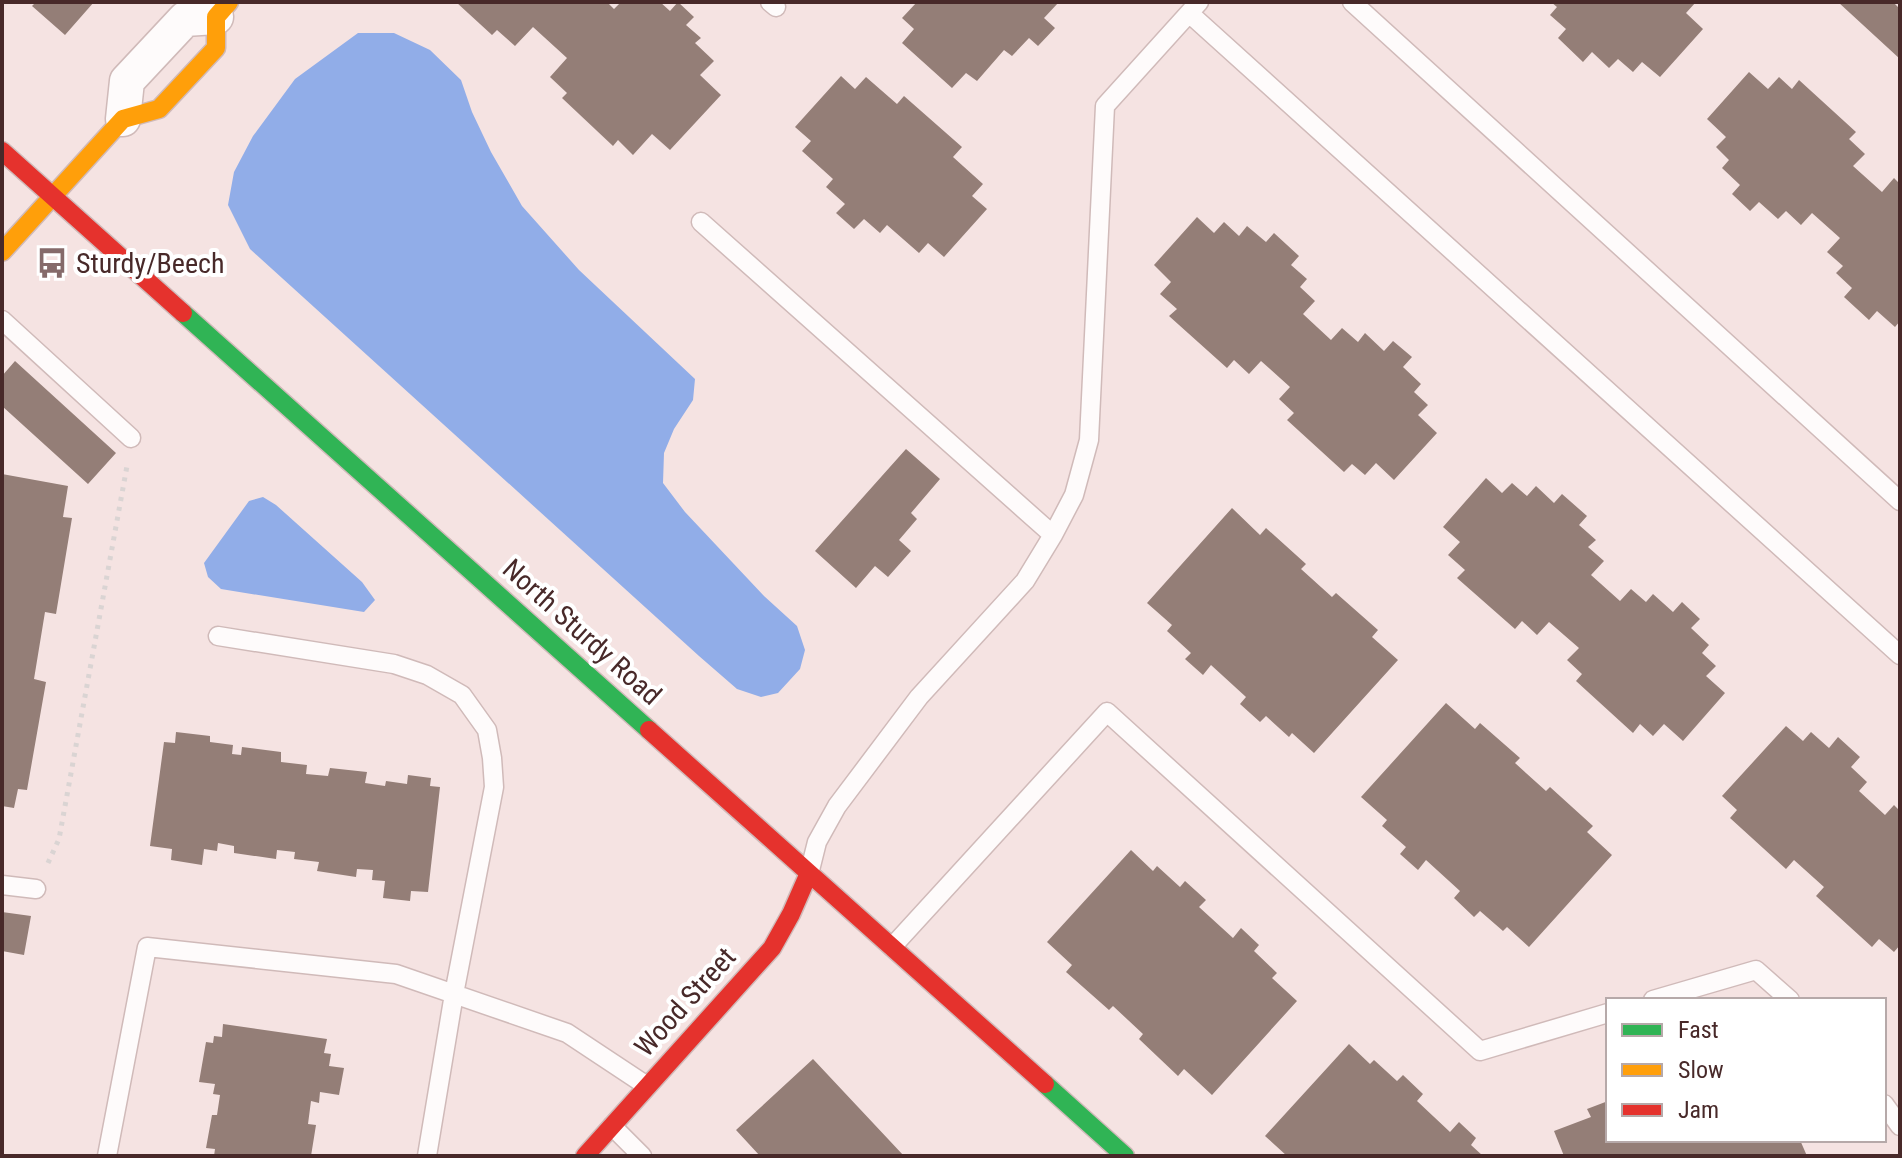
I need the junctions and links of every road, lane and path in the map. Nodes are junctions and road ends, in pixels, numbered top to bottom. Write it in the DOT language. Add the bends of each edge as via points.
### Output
graph roads {
  1 [pos="1352,2"];
  2 [pos="1194,8"];
  3 [pos="223,9"];
  4 [pos="123,119"];
  5 [pos="2,151"];
  6 [pos="53,197"];
  7 [pos="701,222"];
  8 [pos="2,252"];
  9 [pos="2,320"];
  10 [pos="131,438"];
  11 [pos="1900,501"];
  12 [pos="1053,535"];
  13 [pos="218,636"];
  14 [pos="1900,655"];
  15 [pos="809,873"];
  16 [pos="2,885"];
  17 [pos="36,889"];
  18 [pos="892,947"];
  19 [pos="454,994"];
  20 [pos="1660,998"];
  21 [pos="1788,998"];
  22 [pos="1606,1014"];
  23 [pos="647,1086"];
  24 [pos="1886,1107"];
  25 [pos="612,1126"];
  26 [pos="1900,1126"];
  27 [pos="107,1156"];
  28 [pos="427,1156"];
  29 [pos="585,1156"];
  30 [pos="642,1156"];
  31 [pos="1125,1156"];
  1 -- 11 [label="lane"];
  2 -- 12 [label="lane" via="1105,106 1089,440 1074,495"];
  2 -- 14 [label="lane"];
  3 -- 4 [label="street" via="185,19 127,81"];
  4 -- 6 [label="street"];
  5 -- 6 [label="street, North Sturdy Road"];
  6 -- 8 [label="street"];
  6 -- 15 [label="street, North Sturdy Road"];
  7 -- 12 [label="lane"];
  9 -- 10 [label="lane"];
  10 -- 17 [label="path" via="59,839"];
  12 -- 15 [label="lane" via="1025,581 919,697 837,806 817,842"];
  13 -- 19 [label="lane" via="394,664 427,675 462,695 487,730 494,787"];
  15 -- 18 [label="street, North Sturdy Road"];
  15 -- 23 [label="street, Wood Street" via="772,948"];
  16 -- 17 [label="lane"];
  18 -- 22 [label="lane" via="1107,712 1480,1051"];
  18 -- 31 [label="street, North Sturdy Road"];
  19 -- 23 [label="lane" via="567,1033"];
  19 -- 27 [label="lane" via="396,974 147,947"];
  19 -- 28 [label="lane"];
  20 -- 21 [label="lane" via="1756,970"];
  23 -- 25 [label="street, Wood Street"];
  24 -- 26 [label="lane"];
  25 -- 29 [label="street, Wood Street"];
  25 -- 30 [label="lane"];
}
